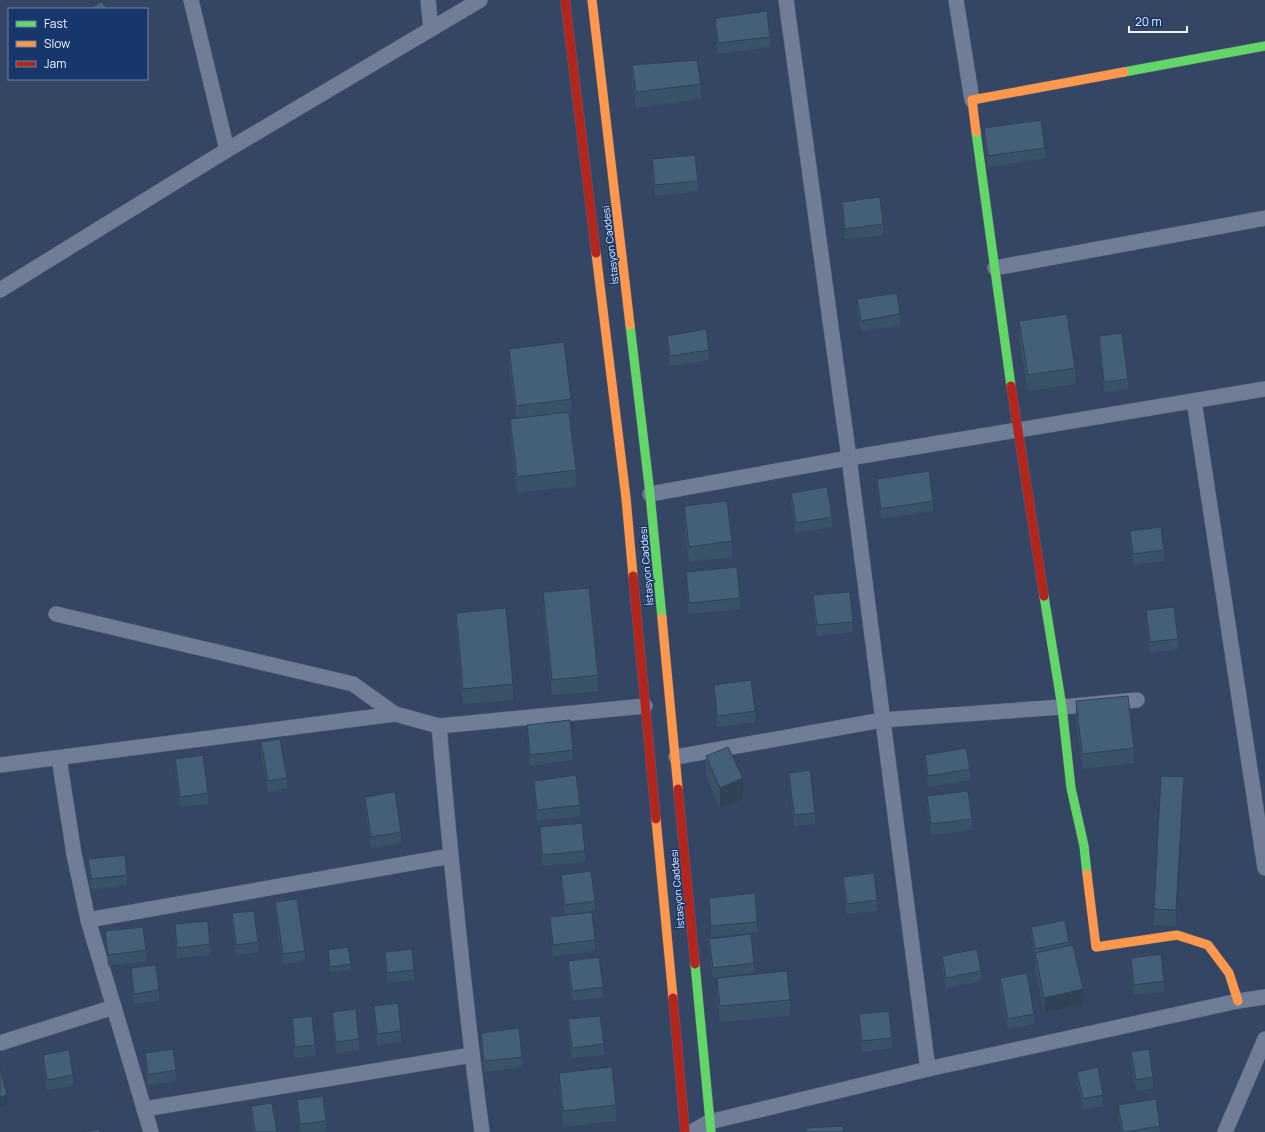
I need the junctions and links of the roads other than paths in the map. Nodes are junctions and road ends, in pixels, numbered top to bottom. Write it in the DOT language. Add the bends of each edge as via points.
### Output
graph roads {
  1 [pos="191,0"];
  2 [pos="428,0"];
  3 [pos="480,0"];
  4 [pos="565,0"];
  5 [pos="592,0"];
  6 [pos="786,0"];
  7 [pos="956,0"];
  8 [pos="431,29"];
  9 [pos="1265,46"];
  10 [pos="972,100"];
  11 [pos="227,150"];
  12 [pos="1265,218"];
  13 [pos="995,268"];
  14 [pos="0,290"];
  15 [pos="1265,389"];
  16 [pos="1194,401"];
  17 [pos="1017,431"];
  18 [pos="849,458"];
  19 [pos="650,494"];
  20 [pos="56,614"];
  21 [pos="1137,700"];
  22 [pos="645,706"];
  23 [pos="1062,707"];
  24 [pos="395,714"];
  25 [pos="882,720"];
  26 [pos="439,726"];
  27 [pos="676,757"];
  28 [pos="59,758"];
  29 [pos="0,765"];
  30 [pos="451,856"];
  31 [pos="1265,868"];
  32 [pos="88,920"];
  33 [pos="1265,997"];
  34 [pos="1238,1001"];
  35 [pos="114,1006"];
  36 [pos="1265,1039"];
  37 [pos="0,1043"];
  38 [pos="472,1055"];
  39 [pos="928,1069"];
  40 [pos="144,1109"];
  41 [pos="710,1127"];
  42 [pos="151,1132"];
  43 [pos="482,1132"];
  44 [pos="685,1132"];
  45 [pos="692,1132"];
  46 [pos="1225,1132"];
  1 -- 11 [label="street"];
  2 -- 8 [label="street"];
  3 -- 8 [label="street"];
  4 -- 22 [label="main road" via="626,498"];
  5 -- 19 [label="main road, İstasyon Caddesi"];
  6 -- 18 [label="street"];
  7 -- 10 [label="street"];
  8 -- 11 [label="street"];
  9 -- 10 [label="main road"];
  10 -- 13 [label="main road"];
  11 -- 14 [label="street"];
  12 -- 13 [label="street"];
  13 -- 17 [label="main road"];
  15 -- 16 [label="street"];
  16 -- 17 [label="street"];
  16 -- 31 [label="street"];
  17 -- 18 [label="street"];
  17 -- 23 [label="main road"];
  18 -- 19 [label="street"];
  18 -- 25 [label="street"];
  19 -- 27 [label="main road, İstasyon Caddesi"];
  20 -- 24 [label="street" via="353,684"];
  21 -- 23 [label="street"];
  22 -- 26 [label="street"];
  22 -- 44 [label="main road"];
  23 -- 25 [label="street"];
  23 -- 34 [label="main road" via="1071,788 1084,846 1096,947 1177,935 1208,945 1229,973"];
  24 -- 26 [label="street"];
  24 -- 28 [label="street"];
  25 -- 27 [label="street"];
  25 -- 39 [label="street"];
  26 -- 30 [label="street"];
  27 -- 41 [label="main road, İstasyon Caddesi"];
  28 -- 29 [label="street"];
  28 -- 32 [label="street" via="74,854"];
  30 -- 32 [label="street"];
  30 -- 38 [label="street"];
  32 -- 35 [label="street"];
  33 -- 34 [label="street"];
  34 -- 39 [label="street"];
  35 -- 37 [label="street"];
  35 -- 40 [label="street"];
  36 -- 46 [label="street"];
  38 -- 40 [label="street"];
  38 -- 43 [label="street"];
  39 -- 41 [label="street"];
  40 -- 42 [label="street"];
  41 -- 45 [label="street"];
}
